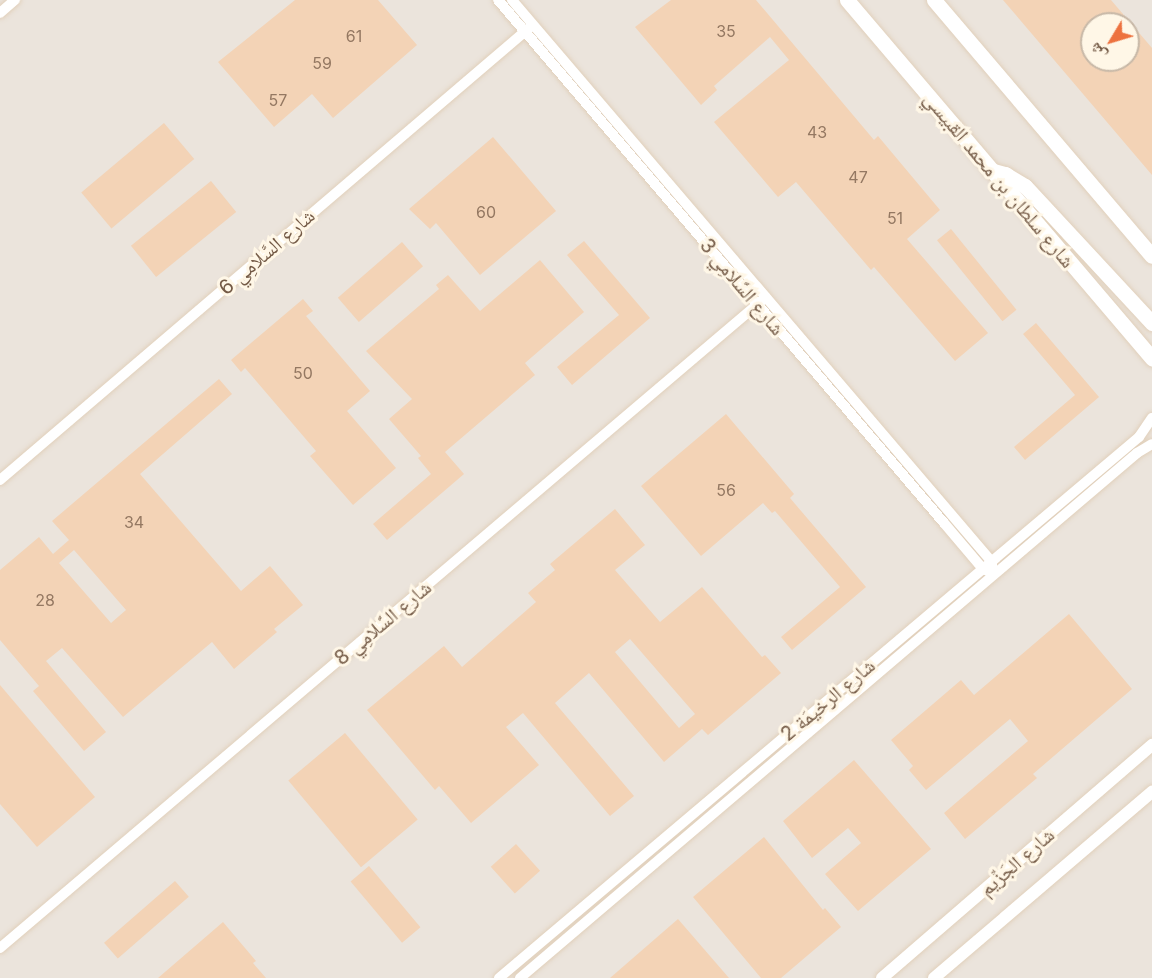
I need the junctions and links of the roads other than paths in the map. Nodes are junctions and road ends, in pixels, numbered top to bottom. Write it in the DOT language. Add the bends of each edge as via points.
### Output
graph roads {
  1 [pos="15,0"];
  2 [pos="498,0"];
  3 [pos="512,0"];
  4 [pos="847,0"];
  5 [pos="934,0"];
  6 [pos="0,13"];
  7 [pos="529,28"];
  8 [pos="990,170"];
  9 [pos="1152,256"];
  10 [pos="766,297"];
  11 [pos="757,304"];
  12 [pos="1152,323"];
  13 [pos="1152,360"];
  14 [pos="1152,418"];
  15 [pos="1152,444"];
  16 [pos="0,480"];
  17 [pos="990,569"];
  18 [pos="1152,745"];
  19 [pos="1152,792"];
  20 [pos="0,948"];
  21 [pos="499,978"];
  22 [pos="520,978"];
  23 [pos="882,978"];
  24 [pos="934,978"];
  1 -- 6 [label="street"];
  2 -- 7 [label="street, شارع السَّلامِي 3"];
  3 -- 7 [label="street, شارع السَّلامِي 3"];
  4 -- 8 [label="main road, شارع سلطان بن محمد القبيسي"];
  5 -- 9 [label="main road"];
  7 -- 10 [label="street, شارع السَّلامِي 3"];
  7 -- 11 [label="street, شارع السَّلامِي 3"];
  7 -- 16 [label="street, شارع السَّلامِي 6"];
  8 -- 12 [label="main road" via="1026,186"];
  8 -- 13 [label="main road, شارع سلطان بن محمد القبيسي"];
  10 -- 11 [label="street, شارع السَّلامِي 8"];
  10 -- 17 [label="street, شارع السَّلامِي 3"];
  11 -- 17 [label="street, شارع السَّلامِي 3"];
  11 -- 20 [label="street, شارع السَّلامِي 8"];
  14 -- 17 [label="street, شارع الرخيمَة 2" via="1139,437"];
  15 -- 17 [label="street, شارع الرخيمَة 2"];
  17 -- 21 [label="street, شارع الرخيمَة 2"];
  17 -- 22 [label="street, شارع الرخيمَة 2" via="922,627 915,640"];
  18 -- 23 [label="street, شارع الجَزِّيم"];
  19 -- 24 [label="street, شارع الجَزِّيم"];
}
